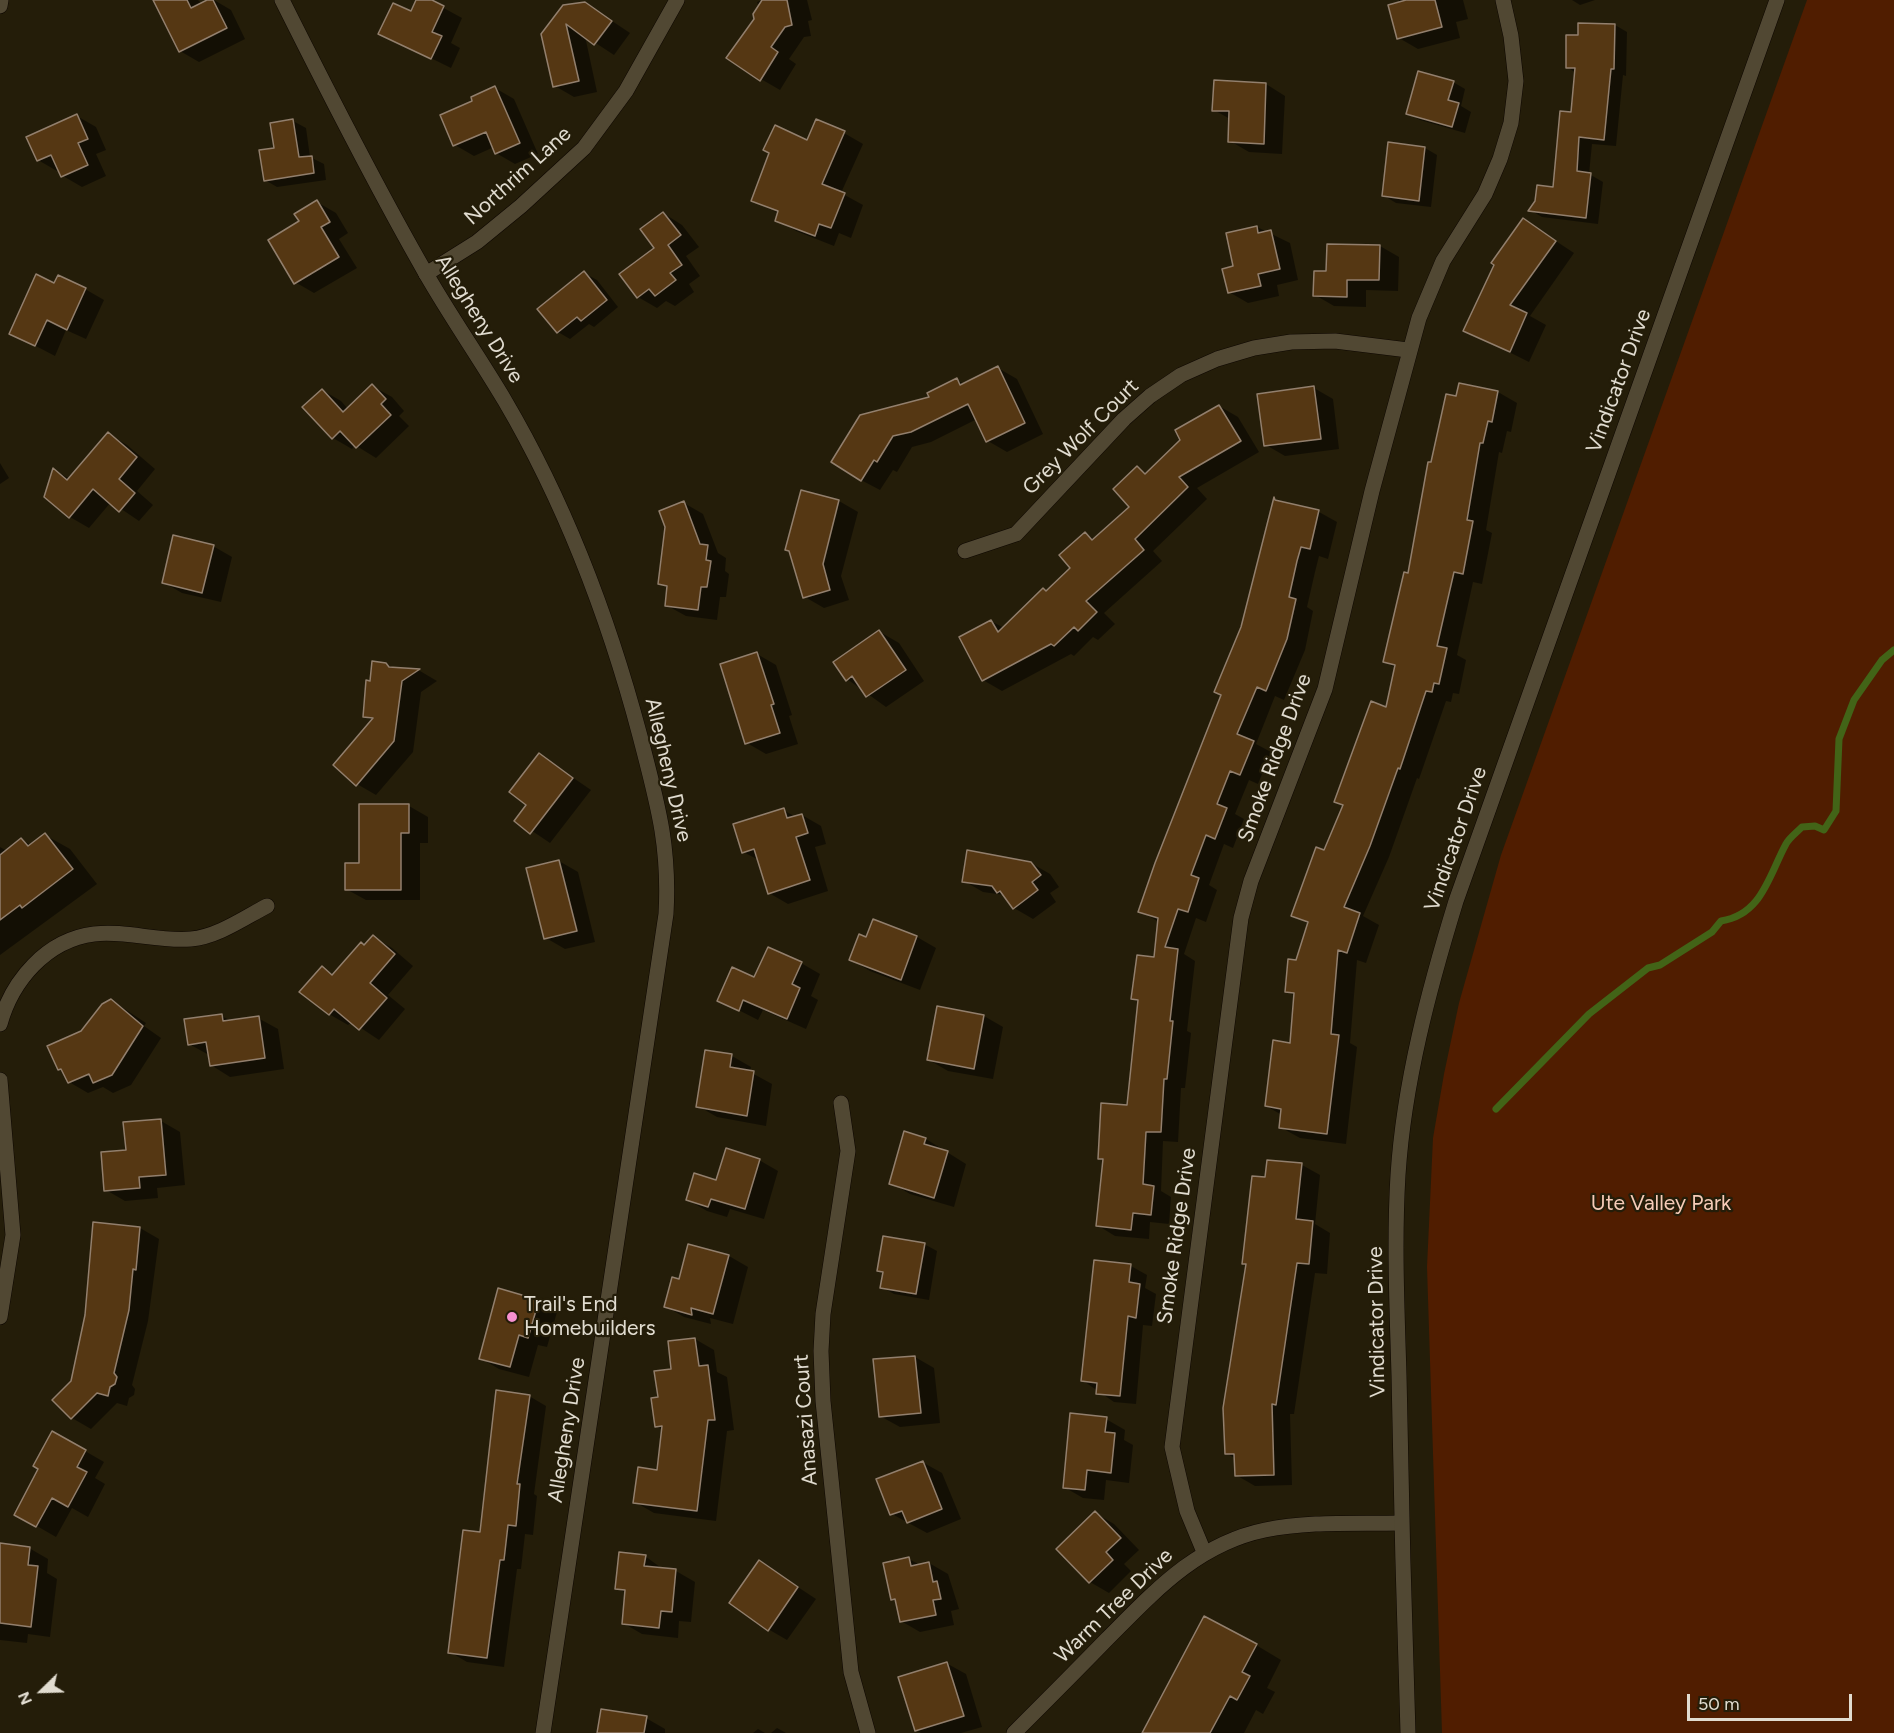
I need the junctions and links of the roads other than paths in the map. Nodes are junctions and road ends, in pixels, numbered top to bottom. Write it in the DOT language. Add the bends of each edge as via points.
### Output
graph roads {
  1 [pos="1,0"];
  2 [pos="282,0"];
  3 [pos="677,0"];
  4 [pos="1503,0"];
  5 [pos="1777,0"];
  6 [pos="0,6"];
  7 [pos="426,274"];
  8 [pos="1408,350"];
  9 [pos="965,551"];
  10 [pos="267,906"];
  11 [pos="0,1024"];
  12 [pos="0,1080"];
  13 [pos="841,1103"];
  14 [pos="0,1317"];
  15 [pos="1401,1523"];
  16 [pos="1204,1552"];
  17 [pos="543,1733"];
  18 [pos="868,1733"];
  19 [pos="1014,1733"];
  20 [pos="1408,1733"];
  1 -- 6 [label="street"];
  2 -- 7 [label="street, Allegheny Drive"];
  3 -- 7 [label="street, Northrim Lane" via="626,91 584,148 477,242"];
  4 -- 8 [label="street, Smoke Ridge Drive" via="1516,81 1511,123 1485,194 1443,261"];
  5 -- 15 [label="street, Vindicator Drive" via="1460,889 1433,976 1398,1173"];
  7 -- 17 [label="street, Allegheny Drive" via="505,402 579,550 626,681 663,824 669,872 666,914"];
  8 -- 9 [label="street, Grey Wolf Court" via="1335,341 1291,342 1254,348 1181,375 1124,419 1016,534"];
  8 -- 16 [label="street, Smoke Ridge Drive" via="1325,688 1251,881 1241,918 1172,1448 1187,1511"];
  10 -- 11 [label="street" via="229,927 193,939 94,934 68,942 24,974 6,1000"];
  12 -- 14 [label="street" via="13,1235"];
  13 -- 18 [label="street, Anasazi Court" via="848,1151 821,1351 851,1672"];
  15 -- 16 [label="street, Warm Tree Drive" via="1301,1525 1264,1531"];
  15 -- 20 [label="street, Vindicator Drive"];
  16 -- 19 [label="street, Warm Tree Drive" via="1146,1600"];
}
